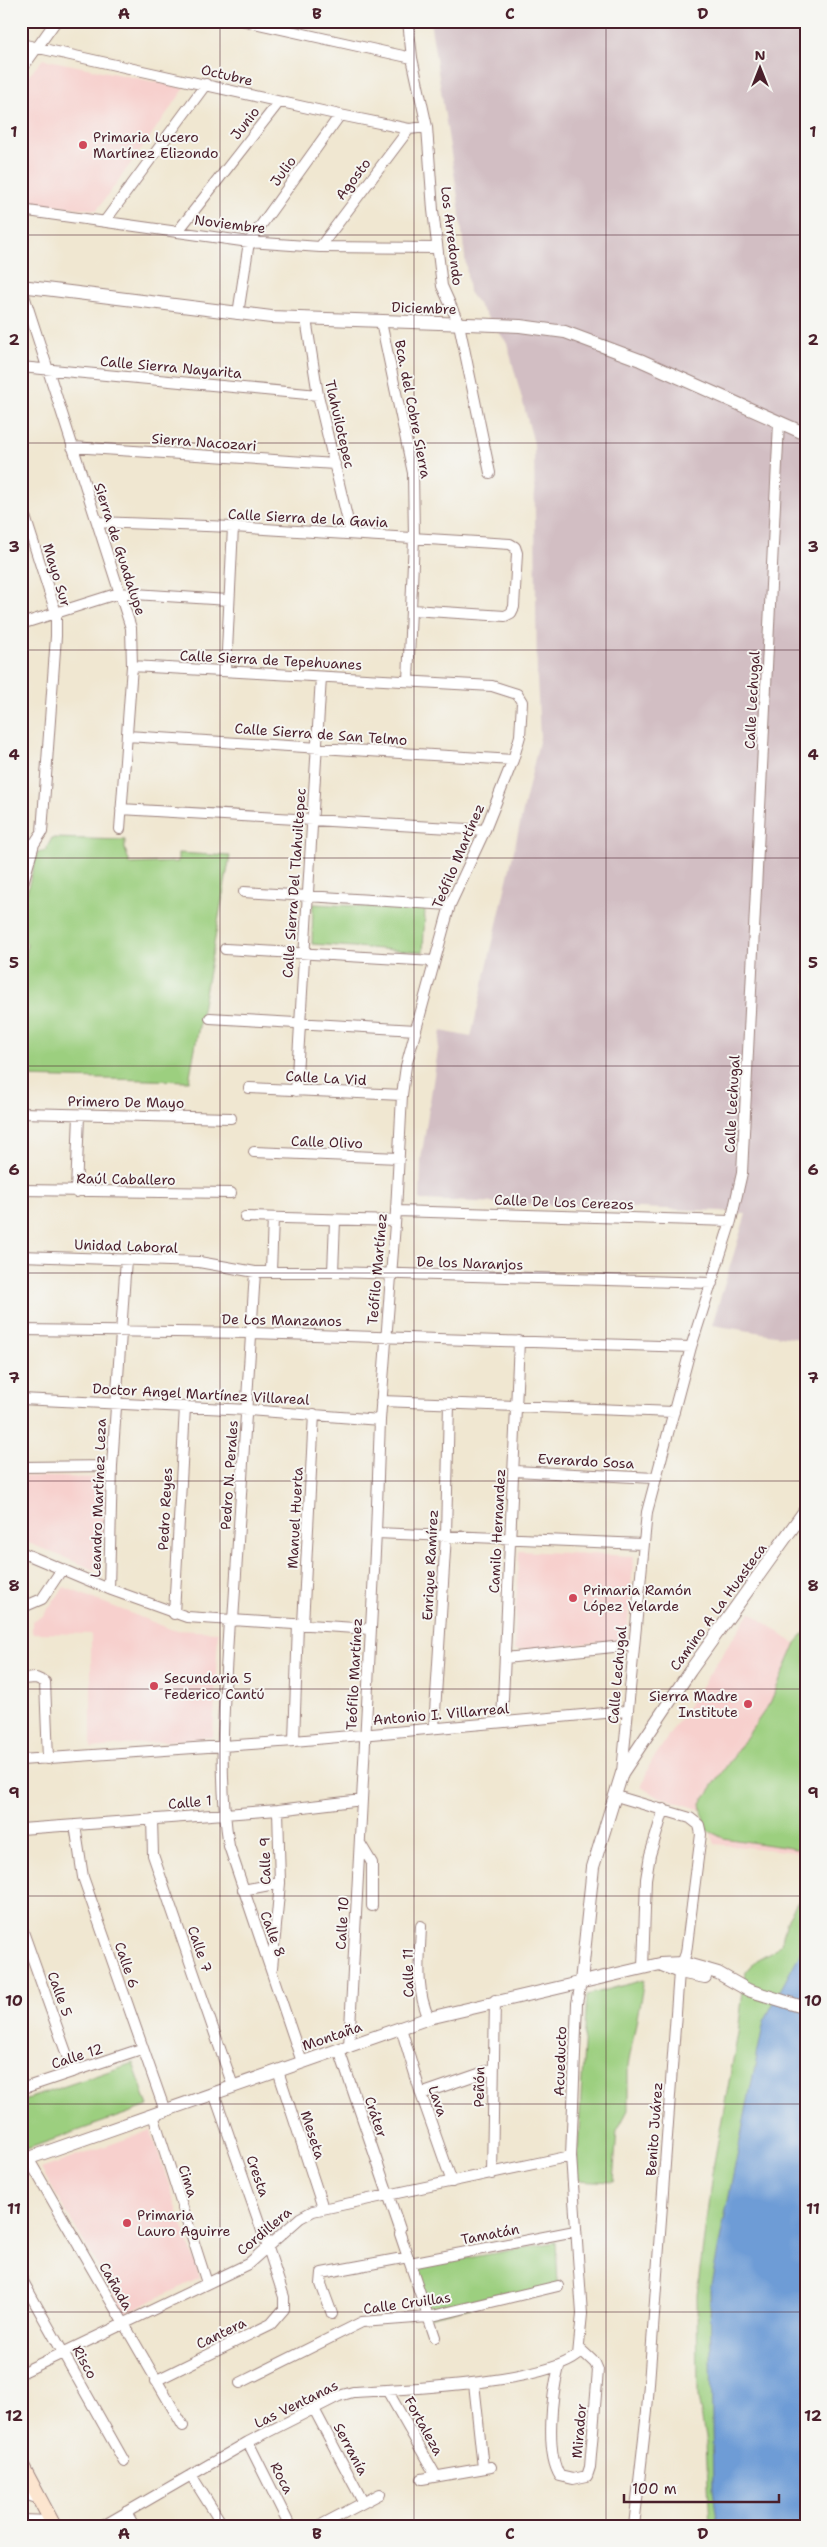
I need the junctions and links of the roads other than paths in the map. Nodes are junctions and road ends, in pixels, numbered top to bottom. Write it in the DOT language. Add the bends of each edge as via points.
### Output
graph roads {
  1 [pos="56,21"];
  2 [pos="245,21"];
  3 [pos="408,21"];
  4 [pos="21,44"];
  5 [pos="38,48"];
  6 [pos="412,58"];
  7 [pos="21,70"];
  8 [pos="206,84"];
  9 [pos="279,102"];
  10 [pos="340,116"];
  11 [pos="427,127"];
  12 [pos="409,128"];
  13 [pos="21,210"];
  14 [pos="105,221"];
  15 [pos="178,231"];
  16 [pos="249,242"];
  17 [pos="320,247"];
  18 [pos="436,248"];
  19 [pos="21,286"];
  20 [pos="238,314"];
  21 [pos="306,319"];
  22 [pos="381,322"];
  23 [pos="458,324"];
  24 [pos="21,367"];
  25 [pos="48,370"];
  26 [pos="318,395"];
  27 [pos="779,423"];
  28 [pos="806,434"];
  29 [pos="72,447"];
  30 [pos="335,464"];
  31 [pos="490,473"];
  32 [pos="21,504"];
  33 [pos="97,522"];
  34 [pos="233,527"];
  35 [pos="351,534"];
  36 [pos="414,538"];
  37 [pos="119,593"];
  38 [pos="228,600"];
  39 [pos="412,610"];
  40 [pos="56,613"];
  41 [pos="21,624"];
  42 [pos="132,666"];
  43 [pos="226,671"];
  44 [pos="321,677"];
  45 [pos="408,682"];
  46 [pos="127,736"];
  47 [pos="317,748"];
  48 [pos="513,760"];
  49 [pos="122,809"];
  50 [pos="311,819"];
  51 [pos="120,829"];
  52 [pos="485,830"];
  53 [pos="21,844"];
  54 [pos="34,844"];
  55 [pos="21,890"];
  56 [pos="244,892"];
  57 [pos="307,896"];
  58 [pos="450,905"];
  59 [pos="225,949"];
  60 [pos="303,953"];
  61 [pos="434,961"];
  62 [pos="210,1018"];
  63 [pos="299,1023"];
  64 [pos="416,1030"];
  65 [pos="249,1088"];
  66 [pos="296,1091"];
  67 [pos="402,1095"];
  68 [pos="21,1113"];
  69 [pos="79,1115"];
  70 [pos="231,1118"];
  71 [pos="254,1152"];
  72 [pos="399,1158"];
  73 [pos="21,1190"];
  74 [pos="76,1192"];
  75 [pos="231,1194"];
  76 [pos="396,1210"];
  77 [pos="244,1217"];
  78 [pos="273,1218"];
  79 [pos="334,1220"];
  80 [pos="395,1221"];
  81 [pos="731,1221"];
  82 [pos="21,1256"];
  83 [pos="126,1259"];
  84 [pos="228,1268"];
  85 [pos="271,1271"];
  86 [pos="255,1272"];
  87 [pos="333,1272"];
  88 [pos="390,1274"];
  89 [pos="712,1284"];
  90 [pos="21,1330"];
  91 [pos="121,1331"];
  92 [pos="252,1333"];
  93 [pos="385,1337"];
  94 [pos="519,1341"];
  95 [pos="691,1347"];
  96 [pos="21,1399"];
  97 [pos="381,1401"];
  98 [pos="115,1402"];
  99 [pos="449,1403"];
  100 [pos="185,1406"];
  101 [pos="517,1406"];
  102 [pos="248,1410"];
  103 [pos="674,1412"];
  104 [pos="314,1414"];
  105 [pos="380,1420"];
  106 [pos="112,1466"];
  107 [pos="21,1468"];
  108 [pos="514,1471"];
  109 [pos="656,1478"];
  110 [pos="806,1509"];
  111 [pos="376,1533"];
  112 [pos="446,1535"];
  113 [pos="510,1539"];
  114 [pos="644,1544"];
  115 [pos="21,1552"];
  116 [pos="62,1569"];
  117 [pos="109,1589"];
  118 [pos="21,1608"];
  119 [pos="174,1614"];
  120 [pos="231,1620"];
  121 [pos="300,1624"];
  122 [pos="370,1628"];
  123 [pos="633,1645"];
  124 [pos="505,1658"];
  125 [pos="21,1679"];
  126 [pos="627,1711"];
  127 [pos="502,1722"];
  128 [pos="434,1728"];
  129 [pos="365,1734"];
  130 [pos="294,1741"];
  131 [pos="222,1746"];
  132 [pos="48,1759"];
  133 [pos="21,1760"];
  134 [pos="622,1773"];
  135 [pos="616,1796"];
  136 [pos="362,1800"];
  137 [pos="664,1809"];
  138 [pos="278,1810"];
  139 [pos="225,1813"];
  140 [pos="152,1819"];
  141 [pos="75,1826"];
  142 [pos="21,1829"];
  143 [pos="360,1843"];
  144 [pos="280,1883"];
  145 [pos="243,1890"];
  146 [pos="372,1906"];
  147 [pos="21,1926"];
  148 [pos="421,1926"];
  149 [pos="642,1968"];
  150 [pos="681,1968"];
  151 [pos="272,1972"];
  152 [pos="581,1982"];
  153 [pos="746,1993"];
  154 [pos="495,2000"];
  155 [pos="806,2008"];
  156 [pos="806,2015"];
  157 [pos="429,2018"];
  158 [pos="401,2028"];
  159 [pos="344,2048"];
  160 [pos="142,2049"];
  161 [pos="302,2062"];
  162 [pos="493,2069"];
  163 [pos="278,2071"];
  164 [pos="73,2072"];
  165 [pos="233,2086"];
  166 [pos="21,2089"];
  167 [pos="214,2093"];
  168 [pos="421,2094"];
  169 [pos="159,2113"];
  170 [pos="571,2156"];
  171 [pos="24,2160"];
  172 [pos="492,2174"];
  173 [pos="452,2182"];
  174 [pos="388,2194"];
  175 [pos="323,2208"];
  176 [pos="575,2231"];
  177 [pos="268,2248"];
  178 [pos="409,2260"];
  179 [pos="21,2278"];
  180 [pos="207,2283"];
  181 [pos="558,2286"];
  182 [pos="284,2297"];
  183 [pos="332,2314"];
  184 [pos="428,2317"];
  185 [pos="122,2325"];
  186 [pos="435,2336"];
  187 [pos="579,2352"];
  188 [pos="64,2353"];
  189 [pos="559,2367"];
  190 [pos="21,2373"];
  191 [pos="155,2381"];
  192 [pos="240,2383"];
  193 [pos="474,2383"];
  194 [pos="388,2390"];
  195 [pos="314,2409"];
  196 [pos="183,2426"];
  197 [pos="248,2442"];
  198 [pos="124,2461"];
  199 [pos="21,2464"];
  200 [pos="191,2475"];
  201 [pos="436,2476"];
  202 [pos="422,2479"];
  203 [pos="21,2494"];
  204 [pos="380,2494"];
  205 [pos="40,2498"];
  206 [pos="363,2502"];
  207 [pos="126,2512"];
  208 [pos="21,2520"];
  209 [pos="53,2523"];
  210 [pos="102,2526"];
  211 [pos="134,2526"];
  212 [pos="223,2526"];
  213 [pos="290,2526"];
  214 [pos="318,2526"];
  215 [pos="634,2526"];
  1 -- 5 [label="street"];
  2 -- 6 [label="street"];
  3 -- 6 [label="street, Los Arredondo"];
  4 -- 5 [label="street, Octubre"];
  5 -- 7 [label="street"];
  5 -- 8 [label="street, Octubre"];
  6 -- 11 [label="street, Los Arredondo"];
  8 -- 9 [label="street, Octubre"];
  8 -- 14 [label="street"];
  9 -- 10 [label="street, Octubre"];
  9 -- 15 [label="street, Junio"];
  10 -- 12 [label="street, Octubre"];
  10 -- 16 [label="street, Julio"];
  11 -- 12 [label="street, Octubre"];
  11 -- 18 [label="street, Los Arredondo"];
  12 -- 17 [label="street, Agosto"];
  13 -- 14 [label="street, Noviembre"];
  14 -- 15 [label="street, Noviembre"];
  15 -- 16 [label="street, Noviembre"];
  16 -- 17 [label="street, Noviembre"];
  16 -- 20 [label="street"];
  17 -- 18 [label="street, Noviembre"];
  18 -- 23 [label="street, Los Arredondo" via="442,286"];
  19 -- 20 [label="street, Diciembre"];
  19 -- 25 [label="street, Sierra de Guadalupe"];
  20 -- 21 [label="street, Diciembre"];
  21 -- 22 [label="street, Diciembre"];
  21 -- 26 [label="street, Tlahuilotepec"];
  22 -- 23 [label="street, Diciembre"];
  22 -- 36 [label="street, Bca. del Cobre Sierra" via="413,473"];
  23 -- 27 [label="street, Diciembre" via="520,326 565,332 640,360"];
  23 -- 31 [label="street, Los Arredondo"];
  24 -- 25 [label="street, Calle Sierra Nayarita"];
  25 -- 26 [label="street, Calle Sierra Nayarita"];
  25 -- 29 [label="street, Sierra de Guadalupe"];
  26 -- 30 [label="street, Tlahuilotepec"];
  27 -- 28 [label="street, Diciembre"];
  27 -- 81 [label="street, Calle Lechugal" via="744,1141 742,1173"];
  29 -- 30 [label="street, Sierra Nacozari"];
  29 -- 33 [label="street, Sierra de Guadalupe"];
  30 -- 35 [label="street, Tlahuilotepec"];
  32 -- 40 [label="street, Mayo Sur"];
  33 -- 34 [label="street, Calle Sierra de la Gavia"];
  33 -- 37 [label="street, Sierra de Guadalupe"];
  34 -- 35 [label="street, Calle Sierra de la Gavia"];
  34 -- 38 [label="street"];
  35 -- 36 [label="street, Calle Sierra de la Gavia"];
  36 -- 39 [label="street, Bca. del Cobre Sierra"];
  36 -- 39 [label="street, Calle Sierra de la Gavia" via="510,544 517,553 511,613 505,616"];
  37 -- 38 [label="street"];
  37 -- 40 [label="street"];
  37 -- 42 [label="street, Sierra de Guadalupe" via="131,628"];
  38 -- 43 [label="street"];
  39 -- 45 [label="street, Bca. del Cobre Sierra"];
  40 -- 41 [label="street"];
  40 -- 54 [label="street, Mayo Sur" via="42,832"];
  42 -- 43 [label="street, Calle Sierra de Tepehuanes"];
  42 -- 46 [label="street, Sierra de Guadalupe"];
  43 -- 44 [label="street, Calle Sierra de Tepehuanes"];
  44 -- 45 [label="street, Calle Sierra de Tepehuanes"];
  44 -- 47 [label="street, Calle Sierra Del Tlahuiltepec"];
  45 -- 48 [label="street, Calle Sierra de Tepehuanes" via="492,686 517,694 522,702 522,715"];
  46 -- 47 [label="street, Calle Sierra de San Telmo"];
  46 -- 49 [label="street, Sierra de Guadalupe"];
  47 -- 48 [label="street, Calle Sierra de San Telmo"];
  47 -- 50 [label="street, Calle Sierra Del Tlahuiltepec"];
  48 -- 52 [label="street, Teófilo Martínez"];
  49 -- 50 [label="street"];
  49 -- 51 [label="street, Sierra de Guadalupe"];
  50 -- 52 [label="street"];
  50 -- 57 [label="street, Calle Sierra Del Tlahuiltepec"];
  52 -- 58 [label="street, Teófilo Martínez"];
  53 -- 54 [label="street"];
  54 -- 55 [label="street, Mayo Sur"];
  56 -- 57 [label="street"];
  57 -- 58 [label="street"];
  57 -- 60 [label="street, Calle Sierra Del Tlahuiltepec"];
  58 -- 61 [label="street, Teófilo Martínez"];
  59 -- 60 [label="street"];
  60 -- 61 [label="street"];
  60 -- 63 [label="street, Calle Sierra Del Tlahuiltepec"];
  61 -- 64 [label="street, Teófilo Martínez"];
  62 -- 63 [label="street"];
  63 -- 64 [label="street"];
  63 -- 66 [label="street, Calle Sierra Del Tlahuiltepec"];
  64 -- 67 [label="street, Teófilo Martínez"];
  65 -- 66 [label="street, Calle La Vid"];
  66 -- 67 [label="street, Calle La Vid"];
  67 -- 72 [label="street, Teófilo Martínez"];
  68 -- 69 [label="street, Primero De Mayo"];
  69 -- 70 [label="street, Primero De Mayo"];
  69 -- 74 [label="street"];
  71 -- 72 [label="street, Calle Olivo"];
  72 -- 76 [label="street, Teófilo Martínez"];
  73 -- 74 [label="street, Raúl Caballero"];
  74 -- 75 [label="street, Raúl Caballero"];
  76 -- 80 [label="street, Teófilo Martínez"];
  76 -- 81 [label="street, Calle De Los Cerezos"];
  77 -- 78 [label="street"];
  78 -- 79 [label="street"];
  78 -- 85 [label="street"];
  79 -- 80 [label="street"];
  79 -- 87 [label="street"];
  80 -- 88 [label="street, Teófilo Martínez"];
  81 -- 89 [label="street, Calle Lechugal"];
  82 -- 83 [label="street, Unidad Laboral"];
  83 -- 84 [label="street, Unidad Laboral" via="199,1262"];
  83 -- 91 [label="street, Leandro Martínez Leza"];
  84 -- 86 [label="street, De los Naranjos"];
  85 -- 86 [label="street, De los Naranjos"];
  85 -- 87 [label="street, De los Naranjos"];
  86 -- 92 [label="street, Pedro N. Perales"];
  87 -- 88 [label="street, De los Naranjos"];
  88 -- 89 [label="street, De los Naranjos"];
  88 -- 93 [label="street, Teófilo Martínez"];
  89 -- 95 [label="street, Calle Lechugal"];
  90 -- 91 [label="street, De Los Manzanos"];
  91 -- 92 [label="street, De Los Manzanos"];
  91 -- 98 [label="street, Leandro Martínez Leza"];
  92 -- 93 [label="street, De Los Manzanos"];
  92 -- 102 [label="street, Pedro N. Perales"];
  93 -- 94 [label="street, De Los Manzanos"];
  93 -- 97 [label="street, Teófilo Martínez"];
  94 -- 95 [label="street, De Los Manzanos"];
  94 -- 101 [label="street, Camilo Hernandez"];
  95 -- 103 [label="street, Calle Lechugal"];
  96 -- 98 [label="street, Doctor Angel Martínez Villareal"];
  97 -- 99 [label="street"];
  97 -- 105 [label="street, Teófilo Martínez"];
  98 -- 100 [label="street, Doctor Angel Martínez Villareal"];
  98 -- 106 [label="street, Leandro Martínez Leza"];
  99 -- 101 [label="street"];
  99 -- 112 [label="street, Enrique Ramírez"];
  100 -- 102 [label="street, Doctor Angel Martínez Villareal"];
  100 -- 119 [label="street, Pedro Reyes"];
  101 -- 103 [label="street"];
  101 -- 108 [label="street, Camilo Hernandez"];
  102 -- 104 [label="street, Doctor Angel Martínez Villareal"];
  102 -- 120 [label="street, Pedro N. Perales"];
  103 -- 109 [label="street, Calle Lechugal"];
  104 -- 105 [label="street, Doctor Angel Martínez Villareal"];
  104 -- 121 [label="street, Manuel Huerta"];
  105 -- 111 [label="street, Teófilo Martínez"];
  106 -- 107 [label="street"];
  106 -- 117 [label="street, Leandro Martínez Leza"];
  108 -- 109 [label="street, Everardo Sosa"];
  108 -- 113 [label="street, Camilo Hernandez"];
  109 -- 114 [label="street, Calle Lechugal" via="647,1512"];
  110 -- 134 [label="street, Camino A La Huasteca" via="690,1671"];
  111 -- 112 [label="street"];
  111 -- 122 [label="street, Teófilo Martínez"];
  112 -- 113 [label="street"];
  112 -- 128 [label="street, Enrique Ramírez"];
  113 -- 114 [label="street"];
  113 -- 124 [label="street, Camilo Hernandez"];
  114 -- 123 [label="street, Calle Lechugal"];
  115 -- 116 [label="street"];
  116 -- 117 [label="street"];
  116 -- 118 [label="street" via="42,1599"];
  117 -- 119 [label="street"];
  119 -- 120 [label="street" via="203,1620"];
  120 -- 121 [label="street"];
  120 -- 131 [label="street, Pedro N. Perales"];
  121 -- 122 [label="street"];
  121 -- 130 [label="street, Manuel Huerta"];
  122 -- 129 [label="street, Teófilo Martínez"];
  123 -- 124 [label="street"];
  123 -- 126 [label="street, Calle Lechugal"];
  124 -- 127 [label="street, Camilo Hernandez"];
  125 -- 132 [label="street" via="36,1678 45,1682"];
  126 -- 127 [label="street, Antonio I. Villarreal"];
  126 -- 134 [label="street, Calle Lechugal"];
  127 -- 128 [label="street, Antonio I. Villarreal"];
  128 -- 129 [label="street, Antonio I. Villarreal"];
  129 -- 130 [label="street, Antonio I. Villarreal"];
  129 -- 136 [label="street, Teófilo Martínez"];
  130 -- 131 [label="street, Antonio I. Villarreal"];
  131 -- 132 [label="street, Antonio I. Villarreal"];
  131 -- 139 [label="street, Pedro N. Perales"];
  132 -- 133 [label="street, Antonio I. Villarreal"];
  134 -- 135 [label="street, Acueducto"];
  135 -- 137 [label="street, Benito Juárez"];
  135 -- 152 [label="street, Acueducto" via="594,1867"];
  136 -- 138 [label="street, Calle 1"];
  136 -- 143 [label="street, Calle 10"];
  137 -- 149 [label="street" via="646,1879"];
  137 -- 150 [label="street, Benito Juárez" via="696,1822 701,1834 702,1846"];
  138 -- 139 [label="street, Calle 1"];
  138 -- 144 [label="street, Calle 9"];
  139 -- 140 [label="street, Calle 1"];
  139 -- 145 [label="street, Calle 8" via="229,1846"];
  140 -- 141 [label="street, Calle 1"];
  140 -- 165 [label="street, Calle 7" via="153,1855"];
  141 -- 142 [label="street, Calle 1"];
  141 -- 160 [label="street, Calle 6" via="83,1876"];
  143 -- 146 [label="street" via="372,1863"];
  143 -- 159 [label="street, Calle 10"];
  144 -- 145 [label="street"];
  144 -- 151 [label="street, Calle 9"];
  145 -- 151 [label="street, Calle 8"];
  147 -- 164 [label="street, Calle 5"];
  148 -- 157 [label="street, Calle 11" via="420,1989 422,2004"];
  149 -- 150 [label="street, Montaña" via="660,1964"];
  149 -- 152 [label="street, Montaña"];
  150 -- 153 [label="street, Montaña" via="718,1973"];
  150 -- 215 [label="street, Benito Juárez" via="647,2411"];
  151 -- 161 [label="street, Calle 8"];
  152 -- 154 [label="street, Montaña"];
  152 -- 170 [label="street, Acueducto" via="577,2003"];
  153 -- 155 [label="street"];
  153 -- 156 [label="street"];
  154 -- 157 [label="street, Montaña"];
  154 -- 162 [label="street, Peñón"];
  157 -- 158 [label="street, Montaña"];
  158 -- 159 [label="street, Montaña"];
  158 -- 168 [label="street, Lava"];
  159 -- 161 [label="street, Montaña"];
  159 -- 174 [label="street, Cráter"];
  160 -- 164 [label="street, Calle 12"];
  160 -- 169 [label="street, Calle 6"];
  161 -- 163 [label="street, Montaña"];
  162 -- 168 [label="street"];
  162 -- 172 [label="street, Peñón"];
  163 -- 165 [label="street, Montaña"];
  163 -- 175 [label="street, Meseta"];
  164 -- 166 [label="street, Calle 12"];
  165 -- 167 [label="street, Montaña"];
  167 -- 169 [label="street, Montaña"];
  167 -- 177 [label="street, Cresta"];
  168 -- 173 [label="street, Lava"];
  169 -- 171 [label="street, Montaña"];
  169 -- 180 [label="street, Cima"];
  170 -- 172 [label="street, Cordillera"];
  170 -- 176 [label="street, Acueducto"];
  171 -- 185 [label="street, Cañada"];
  172 -- 173 [label="street, Cordillera"];
  173 -- 174 [label="street, Cordillera"];
  174 -- 175 [label="street, Cordillera"];
  174 -- 178 [label="street, Cráter"];
  175 -- 177 [label="street, Cordillera" via="300,2218"];
  176 -- 178 [label="street, Tamatán"];
  176 -- 187 [label="street, Acueducto" via="582,2314"];
  177 -- 180 [label="street, Cordillera" via="248,2264"];
  177 -- 182 [label="street, Cresta"];
  178 -- 183 [label="street, Tamatán" via="322,2273 321,2284"];
  178 -- 184 [label="street, Cráter"];
  179 -- 188 [label="street, Risco"];
  180 -- 185 [label="street, Cordillera"];
  181 -- 184 [label="street, Calle Cruillas"];
  182 -- 191 [label="street, Cantera" via="283,2312 271,2324"];
  184 -- 186 [label="street, Cráter"];
  184 -- 192 [label="street, Calle Cruillas" via="362,2322"];
  185 -- 188 [label="street, Cordillera"];
  185 -- 191 [label="street, Cañada"];
  187 -- 189 [label="street, Las Ventanas"];
  187 -- 189 [label="street, Mirador" via="595,2363 598,2370 590,2467 587,2476 572,2479 560,2476 553,2446 555,2382"];
  188 -- 190 [label="street, Cordillera"];
  188 -- 198 [label="street, Risco"];
  189 -- 193 [label="street, Las Ventanas"];
  191 -- 196 [label="street, Cañada"];
  193 -- 194 [label="street, Las Ventanas"];
  193 -- 201 [label="street, Fortaleza" via="487,2468"];
  194 -- 195 [label="street, Las Ventanas" via="353,2392"];
  194 -- 201 [label="street, Fortaleza"];
  195 -- 197 [label="street, Las Ventanas"];
  195 -- 206 [label="street, Serranía"];
  197 -- 200 [label="street, Las Ventanas"];
  197 -- 213 [label="street, Roca"];
  199 -- 205 [label="main road"];
  200 -- 207 [label="street, Las Ventanas"];
  200 -- 212 [label="street"];
  201 -- 202 [label="street, Fortaleza"];
  203 -- 205 [label="street"];
  204 -- 206 [label="street"];
  205 -- 209 [label="main road"];
  206 -- 214 [label="street"];
  207 -- 210 [label="street, Las Ventanas"];
  207 -- 211 [label="street"];
  208 -- 209 [label="street"];
}
